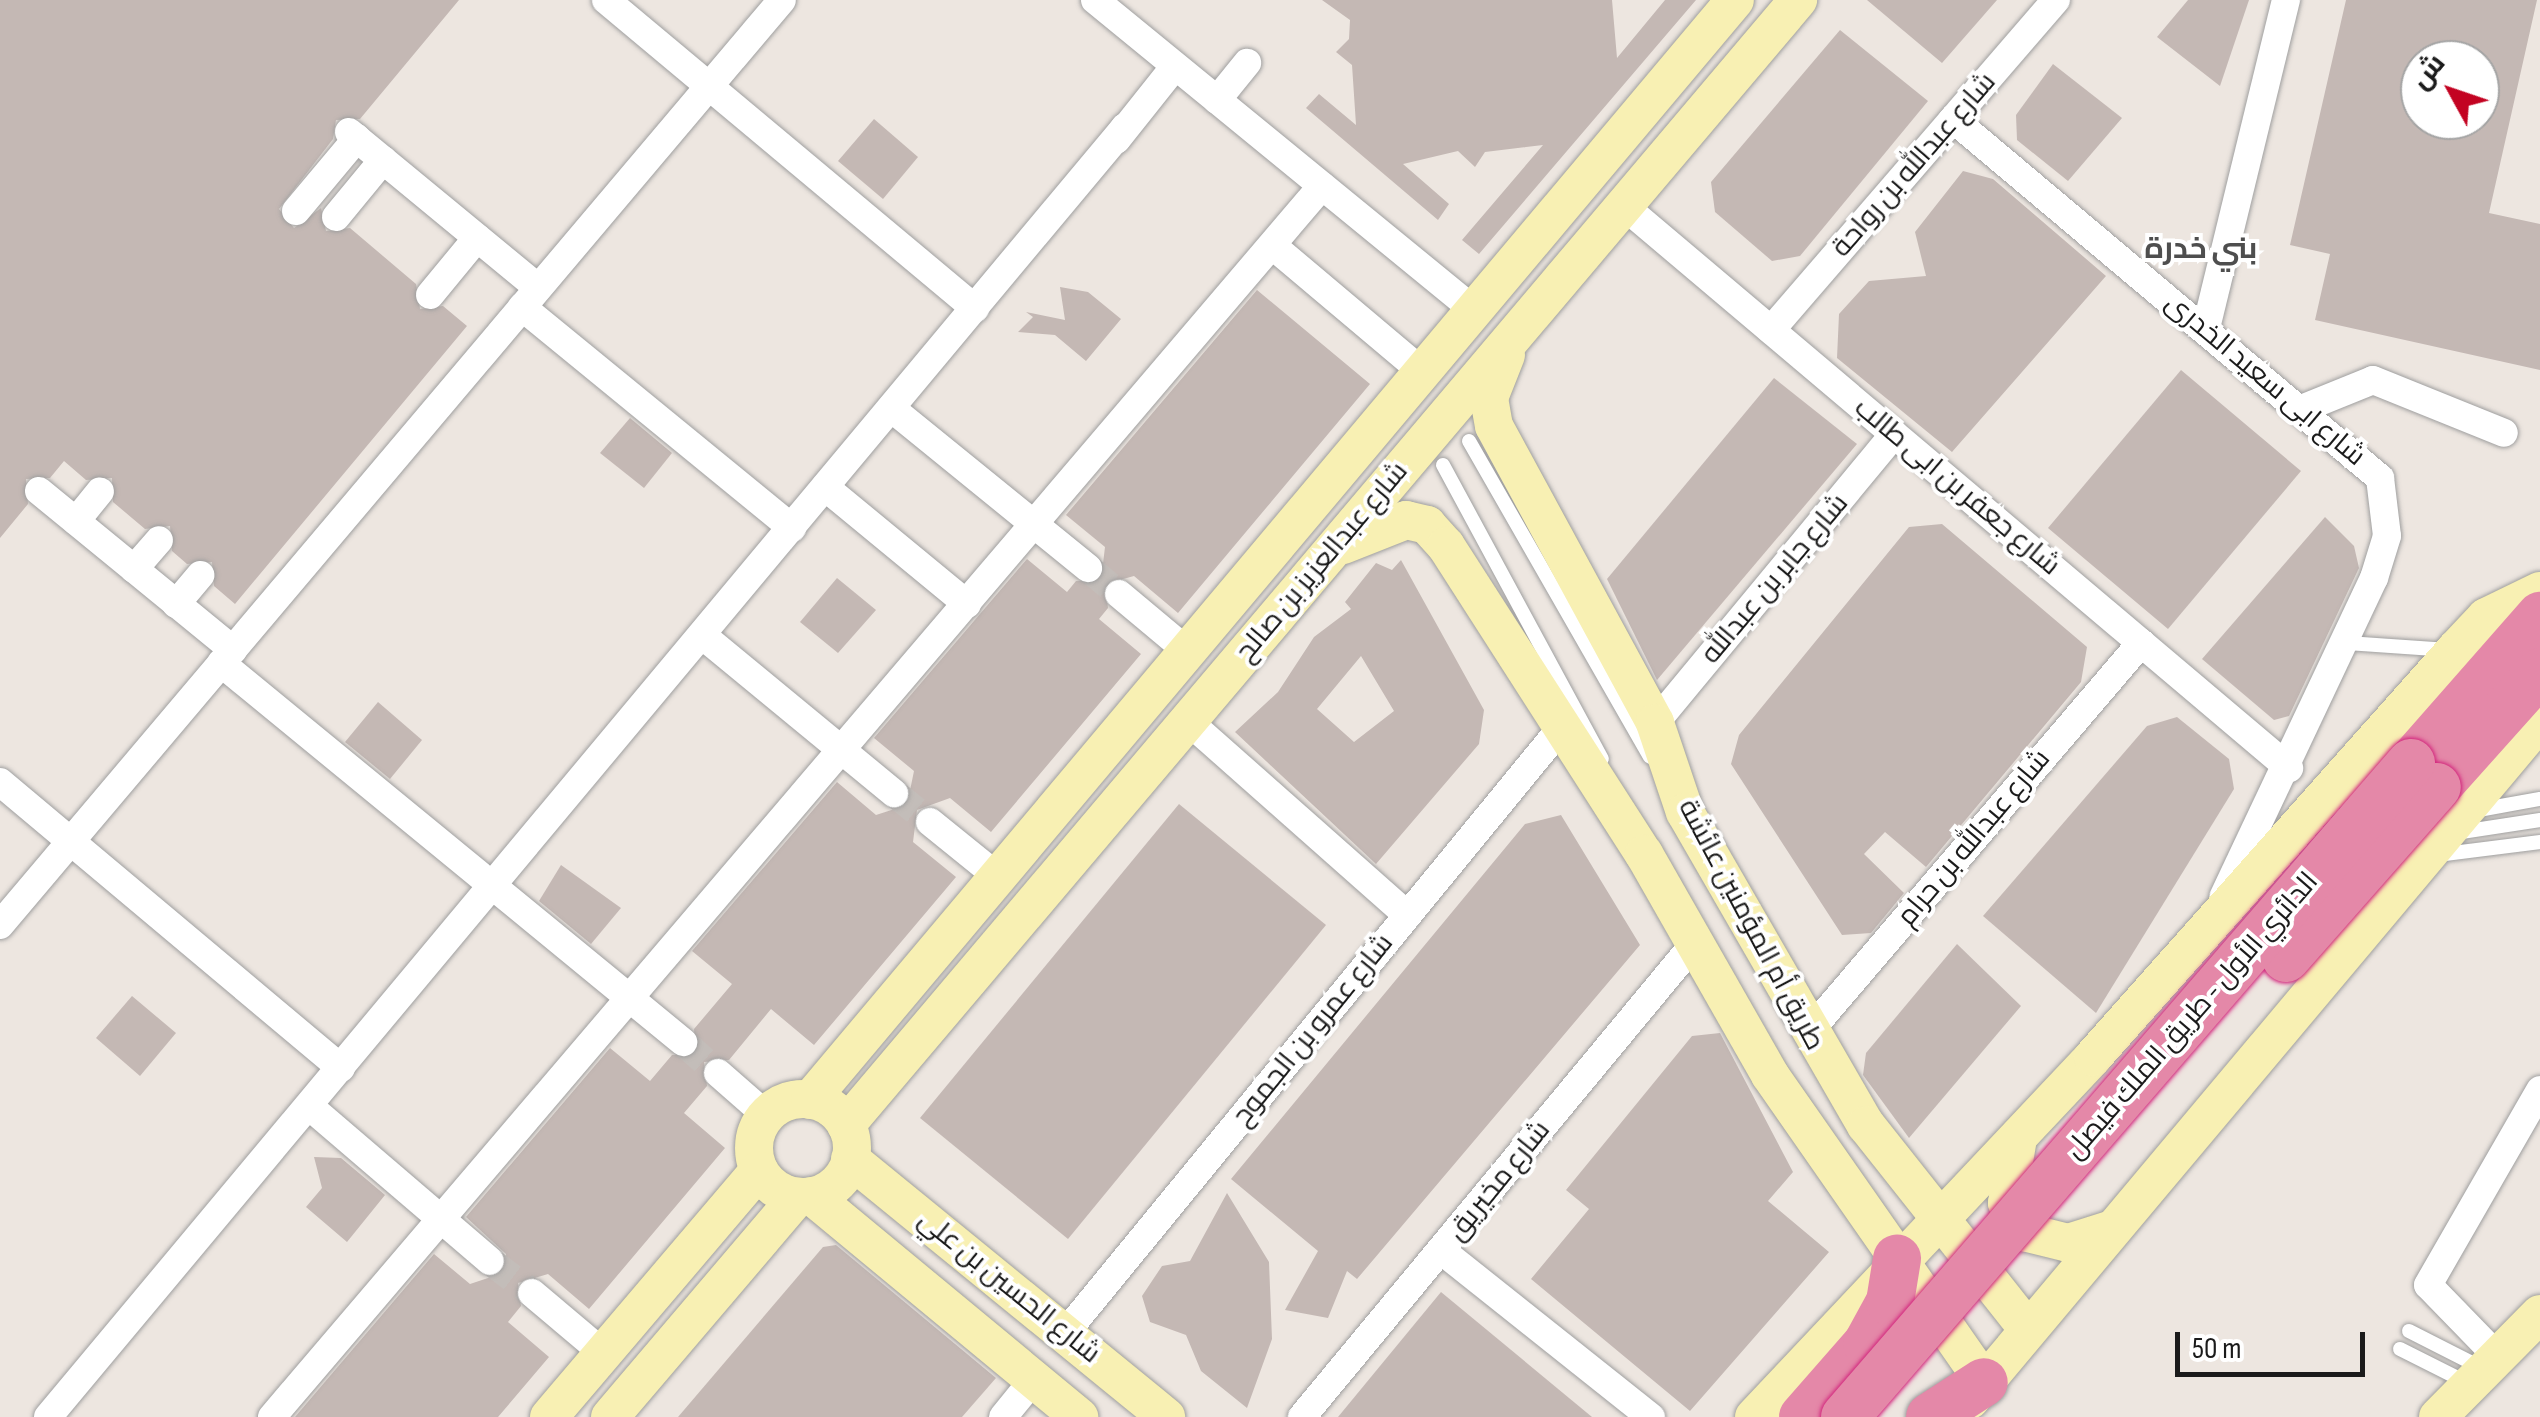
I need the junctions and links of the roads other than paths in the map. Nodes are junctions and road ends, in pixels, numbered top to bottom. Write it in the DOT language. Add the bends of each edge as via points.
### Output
graph roads {
  1 [pos="606,0"];
  2 [pos="782,0"];
  3 [pos="1734,0"];
  4 [pos="1798,0"];
  5 [pos="2056,0"];
  6 [pos="2286,0"];
  7 [pos="1105,3"];
  8 [pos="1247,63"];
  9 [pos="1176,66"];
  10 [pos="1674,72"];
  11 [pos="710,85"];
  12 [pos="1216,100"];
  13 [pos="1711,103"];
  14 [pos="1953,120"];
  15 [pos="383,160"];
  16 [pos="1322,186"];
  17 [pos="1624,206"];
  18 [pos="296,210"];
  19 [pos="336,216"];
  20 [pos="477,238"];
  21 [pos="1531,239"];
  22 [pos="1273,246"];
  23 [pos="1569,271"];
  24 [pos="430,295"];
  25 [pos="530,297"];
  26 [pos="975,308"];
  27 [pos="1472,310"];
  28 [pos="1522,326"];
  29 [pos="2206,328"];
  30 [pos="1771,330"];
  31 [pos="1420,370"];
  32 [pos="892,408"];
  33 [pos="2304,408"];
  34 [pos="2504,432"];
  35 [pos="1894,434"];
  36 [pos="1468,441"];
  37 [pos="1443,466"];
  38 [pos="826,487"];
  39 [pos="39,492"];
  40 [pos="100,492"];
  41 [pos="76,521"];
  42 [pos="1035,524"];
  43 [pos="792,528"];
  44 [pos="159,540"];
  45 [pos="1332,550"];
  46 [pos="2540,559"];
  47 [pos="1088,568"];
  48 [pos="134,569"];
  49 [pos="200,575"];
  50 [pos="2540,591"];
  51 [pos="1119,594"];
  52 [pos="176,604"];
  53 [pos="968,604"];
  54 [pos="2540,616"];
  55 [pos="2486,617"];
  56 [pos="702,635"];
  57 [pos="2140,643"];
  58 [pos="2348,643"];
  59 [pos="1186,650"];
  60 [pos="2455,650"];
  61 [pos="227,656"];
  62 [pos="2540,672"];
  63 [pos="2540,721"];
  64 [pos="1188,722"];
  65 [pos="1656,723"];
  66 [pos="1560,728"];
  67 [pos="842,751"];
  68 [pos="2289,768"];
  69 [pos="0,782"];
  70 [pos="894,794"];
  71 [pos="2540,799"];
  72 [pos="2436,811"];
  73 [pos="1685,812"];
  74 [pos="2540,820"];
  75 [pos="930,822"];
  76 [pos="72,841"];
  77 [pos="2540,842"];
  78 [pos="1644,854"];
  79 [pos="997,876"];
  80 [pos="494,886"];
  81 [pos="1408,915"];
  82 [pos="0,925"];
  83 [pos="2206,932"];
  84 [pos="1694,944"];
  85 [pos="631,998"];
  86 [pos="1808,1033"];
  87 [pos="683,1042"];
  88 [pos="341,1068"];
  89 [pos="718,1073"];
  90 [pos="2540,1090"];
  91 [pos="810,1100"];
  92 [pos="309,1106"];
  93 [pos="766,1115"];
  94 [pos="2018,1138"];
  95 [pos="848,1142"];
  96 [pos="759,1170"];
  97 [pos="804,1196"];
  98 [pos="1940,1216"];
  99 [pos="441,1220"];
  100 [pos="2109,1230"];
  101 [pos="1442,1251"];
  102 [pos="1896,1259"];
  103 [pos="490,1261"];
  104 [pos="532,1294"];
  105 [pos="2540,1314"];
  106 [pos="2028,1328"];
  107 [pos="2410,1331"];
  108 [pos="1066,1332"];
  109 [pos="2400,1348"];
  110 [pos="604,1352"];
  111 [pos="2485,1370"];
  112 [pos="1034,1379"];
  113 [pos="1970,1400"];
  114 [pos="48,1417"];
  115 [pos="272,1417"];
  116 [pos="549,1417"];
  117 [pos="611,1417"];
  118 [pos="1003,1417"];
  119 [pos="1079,1417"];
  120 [pos="1166,1417"];
  121 [pos="1302,1417"];
  122 [pos="1651,1417"];
  123 [pos="1754,1417"];
  124 [pos="1804,1417"];
  125 [pos="1845,1417"];
  126 [pos="1879,1417"];
  127 [pos="1930,1417"];
  128 [pos="2438,1417"];
  1 -- 11 [label="street"];
  2 -- 11 [label="street"];
  3 -- 10 [label="main road, شارع عبدالعزيز بن صالح"];
  4 -- 13 [label="main road, شارع عبدالعزيز بن صالح"];
  5 -- 14 [label="street, شارع عبدالله بن رواحة"];
  6 -- 29 [label="street"];
  7 -- 9 [label="street"];
  8 -- 12 [label="street"];
  9 -- 12 [label="street"];
  9 -- 26 [label="street"];
  10 -- 13 [label="main road"];
  10 -- 21 [label="main road, شارع عبدالعزيز بن صالح"];
  11 -- 25 [label="street"];
  11 -- 26 [label="street"];
  12 -- 16 [label="street"];
  13 -- 17 [label="main road, شارع عبدالعزيز بن صالح"];
  14 -- 29 [label="street, شارع ابى سعيد الخدرى"];
  14 -- 30 [label="street, شارع عبدالله بن رواحة"];
  15 -- 18 [label="street" via="353,135"];
  15 -- 19 [label="street"];
  15 -- 20 [label="street"];
  16 -- 22 [label="street"];
  16 -- 27 [label="street"];
  17 -- 23 [label="main road, شارع عبدالعزيز بن صالح"];
  17 -- 30 [label="street, شارع جعفر بن ابى طالب"];
  20 -- 24 [label="street"];
  20 -- 25 [label="street"];
  21 -- 23 [label="main road"];
  21 -- 27 [label="main road, شارع عبدالعزيز بن صالح"];
  22 -- 31 [label="street"];
  22 -- 42 [label="street"];
  23 -- 28 [label="main road, شارع عبدالعزيز بن صالح"];
  25 -- 43 [label="street"];
  25 -- 61 [label="street"];
  26 -- 32 [label="street"];
  27 -- 31 [label="main road, شارع عبدالعزيز بن صالح"];
  28 -- 45 [label="main road, شارع عبدالعزيز بن صالح"];
  28 -- 65 [label="main road, طريق أم المؤمنين عائشة" via="1489,398 1494,426"];
  29 -- 33 [label="street, شارع ابى سعيد الخدرى"];
  30 -- 35 [label="street, شارع جعفر بن ابى طالب"];
  31 -- 59 [label="main road, شارع عبدالعزيز بن صالح"];
  32 -- 38 [label="street"];
  32 -- 42 [label="street"];
  33 -- 34 [label="street" via="2373,380"];
  33 -- 58 [label="street, شارع ابى سعيد الخدرى" via="2380,478 2388,536"];
  35 -- 57 [label="street, شارع جعفر بن ابى طالب"];
  35 -- 65 [label="street, شارع جابر بن عبدالله"];
  36 -- 73 [label="lane"];
  37 -- 78 [label="lane" via="1596,746"];
  38 -- 43 [label="street"];
  38 -- 53 [label="street"];
  39 -- 41 [label="street"];
  40 -- 41 [label="street"];
  41 -- 48 [label="street"];
  42 -- 47 [label="street"];
  42 -- 53 [label="street"];
  43 -- 56 [label="street"];
  44 -- 48 [label="street"];
  45 -- 64 [label="main road, شارع عبدالعزيز بن صالح"];
  45 -- 66 [label="main road, طريق أم المؤمنين عائشة" via="1406,520 1427,525"];
  46 -- 55 [label="main road"];
  48 -- 52 [label="street"];
  49 -- 52 [label="street"];
  50 -- 55 [label="main road"];
  51 -- 59 [label="street"];
  52 -- 61 [label="street"];
  53 -- 67 [label="street"];
  54 -- 72 [label="highway, الدائري الأول - طريق الملك فيصل"];
  55 -- 60 [label="main road"];
  56 -- 67 [label="street"];
  56 -- 80 [label="street"];
  57 -- 68 [label="street, شارع جعفر بن ابى طالب"];
  57 -- 86 [label="street, شارع عبدالله بن حرام"];
  58 -- 60 [label="lane"];
  58 -- 68 [label="street, شارع ابى سعيد الخدرى"];
  59 -- 79 [label="main road, شارع عبدالعزيز بن صالح"];
  60 -- 83 [label="main road"];
  61 -- 76 [label="street"];
  61 -- 80 [label="street"];
  62 -- 72 [label="highway"];
  63 -- 72 [label="main road"];
  64 -- 81 [label="street"];
  64 -- 95 [label="main road, شارع عبدالعزيز بن صالح"];
  65 -- 73 [label="main road, طريق أم المؤمنين عائشة"];
  66 -- 78 [label="main road, طريق أم المؤمنين عائشة"];
  66 -- 81 [label="street, شارع عمرو بن الجموح"];
  67 -- 70 [label="street"];
  67 -- 85 [label="street"];
  68 -- 83 [label="street, شارع ابى سعيد الخدرى"];
  69 -- 76 [label="street"];
  71 -- 72 [label="lane"];
  72 -- 74 [label="lane"];
  72 -- 77 [label="lane"];
  72 -- 100 [label="main road"];
  72 -- 125 [label="highway, الدائري الأول - طريق الملك فيصل, bridge"];
  72 -- 126 [label="highway, الدائري الأول - طريق الملك فيصل, bridge"];
  73 -- 86 [label="main road, طريق أم المؤمنين عائشة"];
  75 -- 79 [label="street"];
  76 -- 82 [label="street"];
  76 -- 88 [label="street"];
  78 -- 84 [label="main road, طريق أم المؤمنين عائشة"];
  79 -- 91 [label="main road, شارع عبدالعزيز بن صالح"];
  80 -- 85 [label="street"];
  80 -- 88 [label="street"];
  81 -- 108 [label="street, شارع عمرو بن الجموح"];
  83 -- 94 [label="main road"];
  84 -- 101 [label="street, شارع مخيريق"];
  84 -- 102 [label="main road, طريق أم المؤمنين عائشة"];
  85 -- 87 [label="street"];
  85 -- 99 [label="street"];
  86 -- 98 [label="main road, طريق أم المؤمنين عائشة"];
  88 -- 92 [label="street"];
  89 -- 93 [label="street"];
  90 -- 111 [label="street" via="2428,1285"];
  91 -- 93 [label="main road"];
  91 -- 95 [label="main road"];
  92 -- 99 [label="street"];
  92 -- 114 [label="street"];
  93 -- 96 [label="main road" via="754,1141"];
  94 -- 98 [label="main road"];
  94 -- 100 [label="main road" via="2007,1203 2024,1232 2068,1243"];
  95 -- 97 [label="main road, شارع عبدالعزيز بن صالح" via="841,1179"];
  95 -- 108 [label="main road, شارع الحسين بن علي"];
  96 -- 97 [label="main road"];
  96 -- 110 [label="main road"];
  97 -- 112 [label="main road, شارع الحسين بن علي"];
  97 -- 117 [label="main road, شارع عبدالعزيز بن صالح"];
  98 -- 102 [label="main road"];
  98 -- 106 [label="main road, طريق أم المؤمنين عائشة"];
  99 -- 103 [label="street"];
  99 -- 115 [label="street"];
  100 -- 106 [label="main road"];
  101 -- 121 [label="street, شارع مخيريق"];
  101 -- 122 [label="street"];
  102 -- 113 [label="main road, طريق أم المؤمنين عائشة"];
  102 -- 123 [label="main road"];
  102 -- 124 [label="highway" via="1890,1302 1867,1344"];
  104 -- 110 [label="street"];
  105 -- 111 [label="main road"];
  106 -- 113 [label="main road"];
  107 -- 111 [label="lane"];
  108 -- 120 [label="main road, شارع الحسين بن علي"];
  109 -- 111 [label="lane"];
  110 -- 116 [label="main road"];
  111 -- 128 [label="main road"];
  112 -- 118 [label="street"];
  112 -- 119 [label="main road, شارع الحسين بن علي"];
  113 -- 127 [label="highway"];
}
